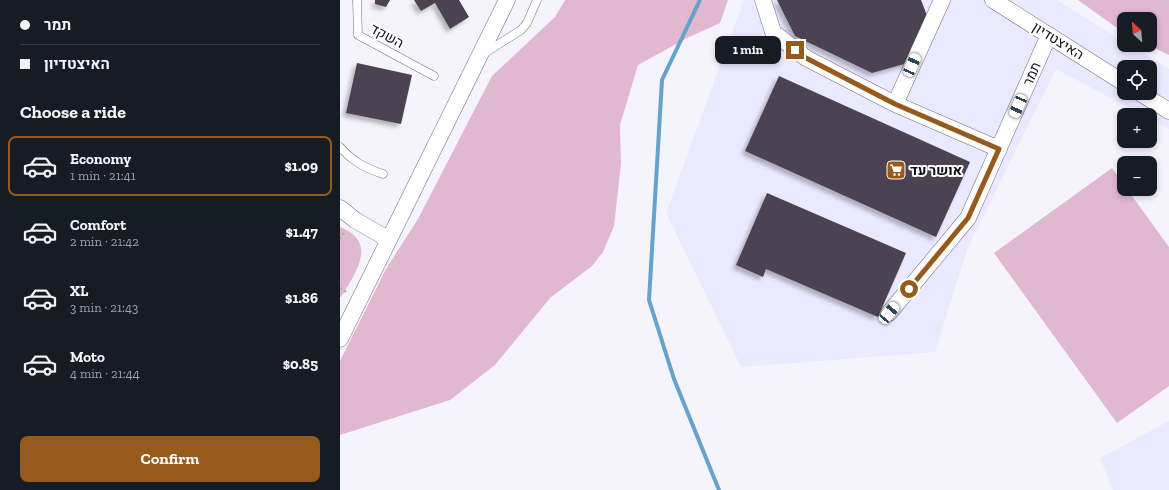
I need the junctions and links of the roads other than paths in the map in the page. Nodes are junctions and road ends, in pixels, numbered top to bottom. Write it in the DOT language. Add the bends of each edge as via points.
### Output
graph roads {
  1 [pos="357,0"];
  2 [pos="507,0"];
  3 [pos="537,0"];
  4 [pos="763,0"];
  5 [pos="942,0"];
  6 [pos="993,0"];
  7 [pos="1049,35"];
  8 [pos="478,57"];
  9 [pos="434,76"];
  10 [pos="1117,79"];
  11 [pos="1151,100"];
  12 [pos="895,104"];
  13 [pos="1169,111"];
  14 [pos="340,147"];
  15 [pos="999,149"];
  16 [pos="383,174"];
  17 [pos="340,208"];
  18 [pos="388,239"];
  19 [pos="889,313"];
  20 [pos="344,320"];
  21 [pos="340,339"];
  1 -- 9 [label="lane, השקד" via="358,35"];
  2 -- 8 [label="street"];
  3 -- 8 [label="lane" via="521,30"];
  4 -- 12 [label="street" via="773,32 806,58"];
  5 -- 12 [label="street"];
  6 -- 7 [label="street, האיצטדיון"];
  7 -- 10 [label="street, האיצטדיון"];
  7 -- 15 [label="street, תמר"];
  8 -- 18 [label="street"];
  11 -- 13 [label="street"];
  12 -- 15 [label="street"];
  14 -- 16 [label="lane" via="362,166"];
  15 -- 19 [label="street, תמר" via="968,218"];
  17 -- 18 [label="street"];
  18 -- 20 [label="street"];
  20 -- 21 [label="street"];
}
